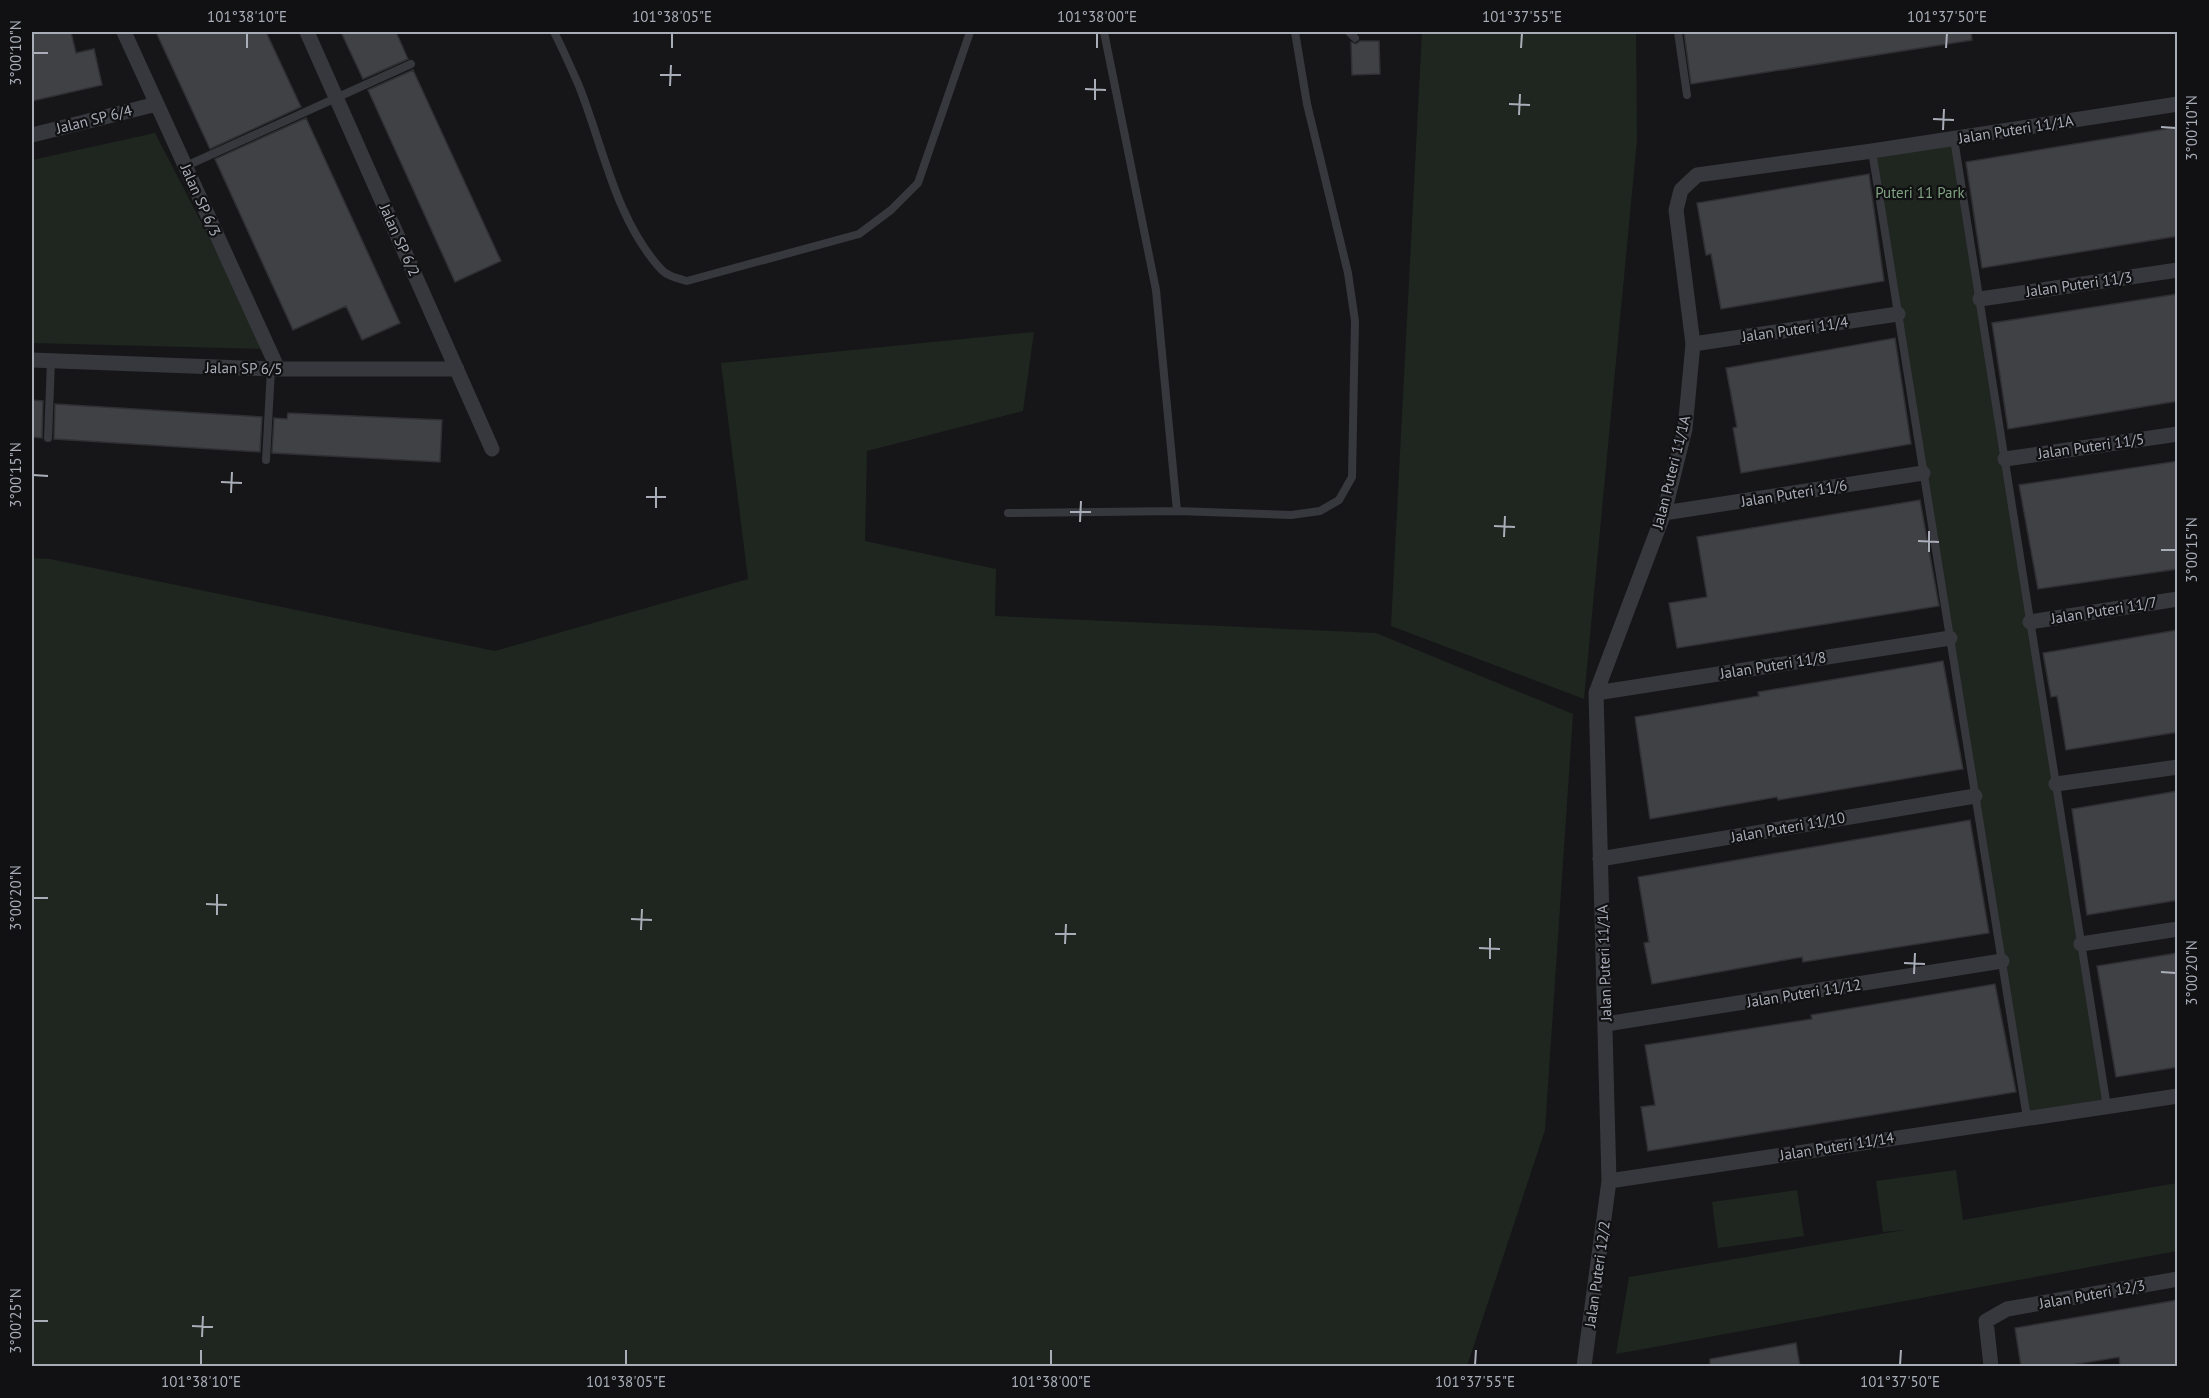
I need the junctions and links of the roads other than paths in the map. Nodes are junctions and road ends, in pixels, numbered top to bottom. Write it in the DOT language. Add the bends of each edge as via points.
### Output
graph roads {
  1 [pos="124,32"];
  2 [pos="307,32"];
  3 [pos="554,32"];
  4 [pos="970,32"];
  5 [pos="1104,32"];
  6 [pos="1295,32"];
  7 [pos="1678,32"];
  8 [pos="411,64"];
  9 [pos="1687,95"];
  10 [pos="337,99"];
  11 [pos="157,104"];
  12 [pos="2178,104"];
  13 [pos="32,135"];
  14 [pos="1954,139"];
  15 [pos="1872,151"];
  16 [pos="186,166"];
  17 [pos="2178,270"];
  18 [pos="1980,299"];
  19 [pos="1898,314"];
  20 [pos="1693,344"];
  21 [pos="32,360"];
  22 [pos="51,361"];
  23 [pos="274,369"];
  24 [pos="456,369"];
  25 [pos="2178,434"];
  26 [pos="48,438"];
  27 [pos="492,449"];
  28 [pos="2005,459"];
  29 [pos="266,460"];
  30 [pos="1923,473"];
  31 [pos="1177,511"];
  32 [pos="1008,513"];
  33 [pos="1664,513"];
  34 [pos="2178,599"];
  35 [pos="2030,622"];
  36 [pos="1950,638"];
  37 [pos="1596,693"];
  38 [pos="2178,767"];
  39 [pos="2056,784"];
  40 [pos="1975,795"];
  41 [pos="1600,859"];
  42 [pos="2178,929"];
  43 [pos="2081,944"];
  44 [pos="2002,961"];
  45 [pos="1606,1024"];
  46 [pos="2178,1096"];
  47 [pos="2107,1107"];
  48 [pos="2027,1118"];
  49 [pos="1609,1181"];
  50 [pos="2178,1279"];
  51 [pos="1584,1366"];
  52 [pos="1992,1366"];
  1 -- 11 [label="street, Jalan SP 6/3"];
  2 -- 10 [label="street, Jalan SP 6/2"];
  3 -- 4 [label="lane" via="634,231 659,268 671,277 687,281 860,234 891,210 918,183"];
  5 -- 31 [label="lane" via="1156,290"];
  6 -- 31 [label="lane" via="1355,321 1352,477 1339,500 1320,511"];
  7 -- 9 [label="lane"];
  8 -- 10 [label="lane"];
  10 -- 16 [label="lane"];
  10 -- 24 [label="street, Jalan SP 6/2"];
  11 -- 13 [label="street, Jalan SP 6/4"];
  11 -- 16 [label="street, Jalan SP 6/3"];
  12 -- 14 [label="street, Jalan Puteri 11/1A"];
  14 -- 15 [label="street, Jalan Puteri 11/1A"];
  14 -- 18 [label="lane"];
  15 -- 19 [label="lane"];
  15 -- 20 [label="street, Jalan Puteri 11/1A" via="1697,175 1682,190 1676,210"];
  16 -- 23 [label="street, Jalan SP 6/3"];
  17 -- 18 [label="street, Jalan Puteri 11/3"];
  18 -- 28 [label="lane"];
  19 -- 20 [label="street, Jalan Puteri 11/4"];
  19 -- 30 [label="lane"];
  20 -- 33 [label="street, Jalan Puteri 11/1A" via="1685,429"];
  21 -- 22 [label="street, Jalan SP 6/5"];
  22 -- 23 [label="street, Jalan SP 6/5"];
  22 -- 26 [label="lane"];
  23 -- 24 [label="street, Jalan SP 6/5"];
  23 -- 29 [label="lane"];
  24 -- 27 [label="street, Jalan SP 6/2"];
  25 -- 28 [label="street, Jalan Puteri 11/5"];
  28 -- 35 [label="lane"];
  30 -- 33 [label="street, Jalan Puteri 11/6"];
  30 -- 36 [label="lane"];
  31 -- 32 [label="lane"];
  33 -- 37 [label="street, Jalan Puteri 11/1A"];
  34 -- 35 [label="street, Jalan Puteri 11/7"];
  35 -- 39 [label="lane"];
  36 -- 37 [label="street, Jalan Puteri 11/8"];
  36 -- 40 [label="lane"];
  37 -- 41 [label="street, Jalan Puteri 11/1A"];
  38 -- 39 [label="street"];
  39 -- 43 [label="lane"];
  40 -- 41 [label="street, Jalan Puteri 11/10"];
  40 -- 44 [label="lane"];
  41 -- 45 [label="street, Jalan Puteri 11/1A"];
  42 -- 43 [label="street"];
  43 -- 47 [label="lane"];
  44 -- 45 [label="street, Jalan Puteri 11/12"];
  44 -- 48 [label="lane"];
  45 -- 49 [label="street, Jalan Puteri 11/1A"];
  46 -- 47 [label="street, Jalan Puteri 11/14"];
  47 -- 48 [label="street, Jalan Puteri 11/14"];
  48 -- 49 [label="street, Jalan Puteri 11/14"];
  49 -- 51 [label="street, Jalan Puteri 12/2"];
  50 -- 52 [label="street, Jalan Puteri 12/3" via="2007,1309 1986,1321"];
}
